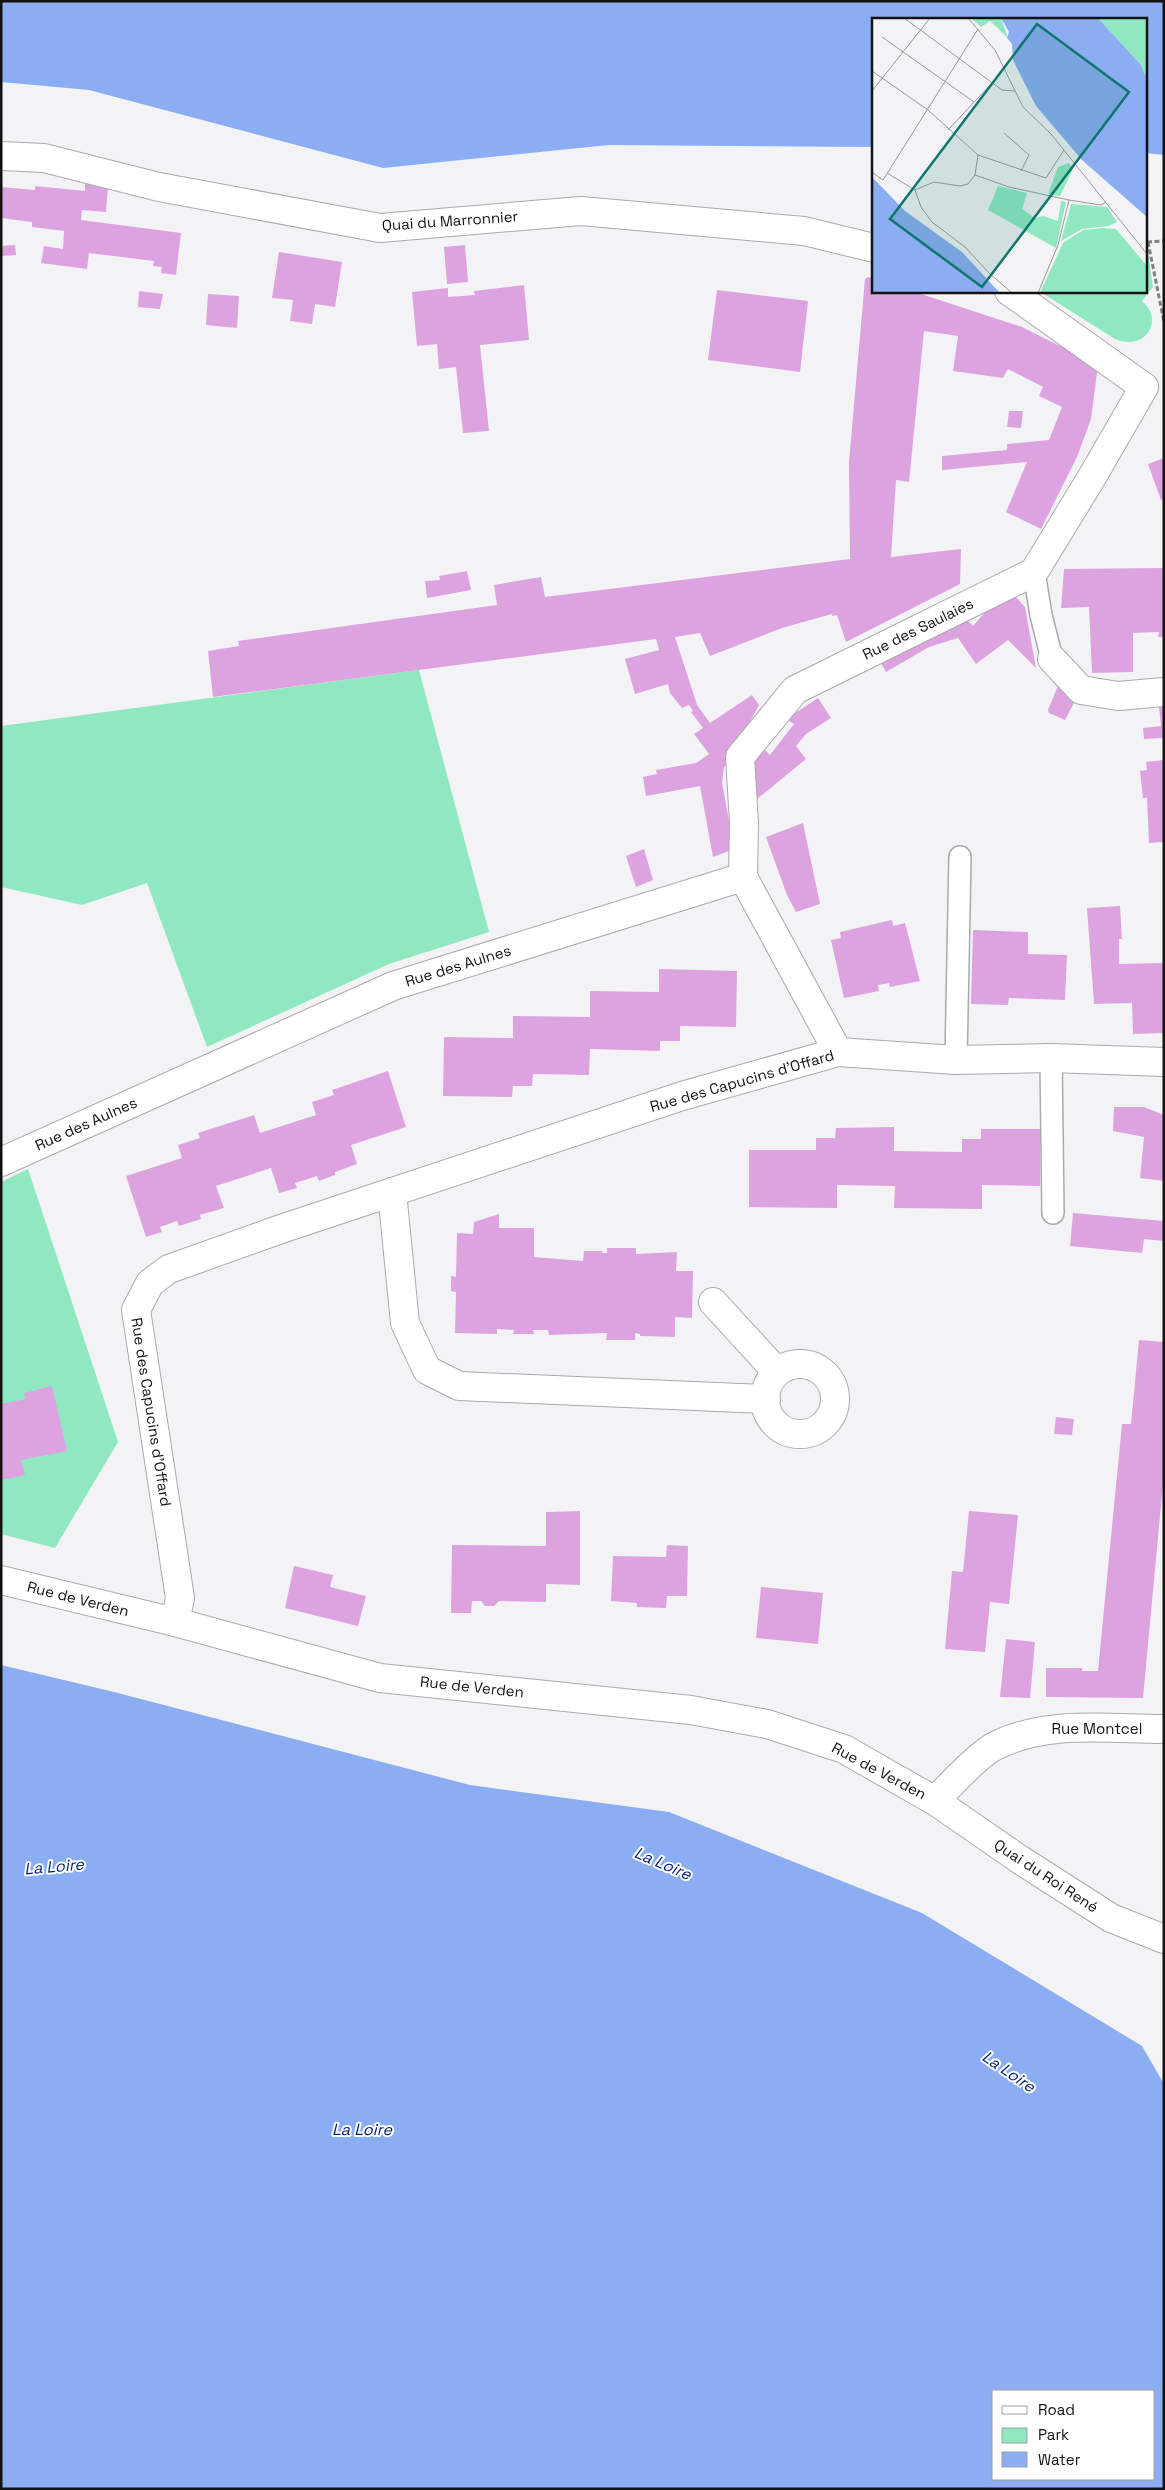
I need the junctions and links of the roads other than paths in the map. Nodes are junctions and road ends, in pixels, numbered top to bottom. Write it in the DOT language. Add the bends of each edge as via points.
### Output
graph roads {
  1 [pos="1,156"];
  2 [pos="872,248"];
  3 [pos="1011,292"];
  4 [pos="1154,386"];
  5 [pos="1034,572"];
  6 [pos="1052,659"];
  7 [pos="1164,692"];
  8 [pos="960,857"];
  9 [pos="743,877"];
  10 [pos="838,1052"];
  11 [pos="1051,1058"];
  12 [pos="956,1060"];
  13 [pos="1164,1062"];
  14 [pos="1,1162"];
  15 [pos="392,1192"];
  16 [pos="1053,1213"];
  17 [pos="713,1302"];
  18 [pos="778,1372"];
  19 [pos="766,1399"];
  20 [pos="1,1580"];
  21 [pos="175,1622"];
  22 [pos="1164,1729"];
  23 [pos="935,1801"];
  24 [pos="1164,1939"];
  1 -- 2 [label="street, Quai du Marronnier" via="44,158 159,186 380,228 581,211 804,231"];
  3 -- 4 [label="street"];
  4 -- 5 [label="street"];
  5 -- 6 [label="lane"];
  5 -- 9 [label="street, Rue des Saulaies" via="795,690 740,757"];
  6 -- 7 [label="street" via="1081,690 1118,696"];
  8 -- 12 [label="lane"];
  9 -- 10 [label="street"];
  9 -- 14 [label="street, Rue des Aulnes" via="393,986"];
  10 -- 12 [label="street, Rue des Capucins d'Offard"];
  10 -- 15 [label="street, Rue des Capucins d'Offard" via="682,1096"];
  11 -- 12 [label="street, Rue des Capucins d'Offard"];
  11 -- 13 [label="street, Rue des Capucins d'Offard"];
  11 -- 16 [label="lane"];
  15 -- 19 [label="street" via="405,1323 427,1370 459,1386"];
  15 -- 21 [label="street, Rue des Capucins d'Offard" via="169,1269 150,1283 136,1310 180,1598"];
  17 -- 18 [label="street"];
  18 -- 19 [label="street" via="770,1382"];
  18 -- 19 [label="street" via="799,1364 811,1365 821,1371 830,1379 834,1390 836,1402 832,1413 816,1430 794,1433 775,1423"];
  20 -- 21 [label="street, Rue de Verden"];
  21 -- 23 [label="street, Rue de Verden" via="380,1678 691,1710 767,1724 844,1749"];
  22 -- 23 [label="street, Rue Montcel" via="1042,1729 996,1745"];
  23 -- 24 [label="street, Quai du Roi René" via="1111,1918"];
}
